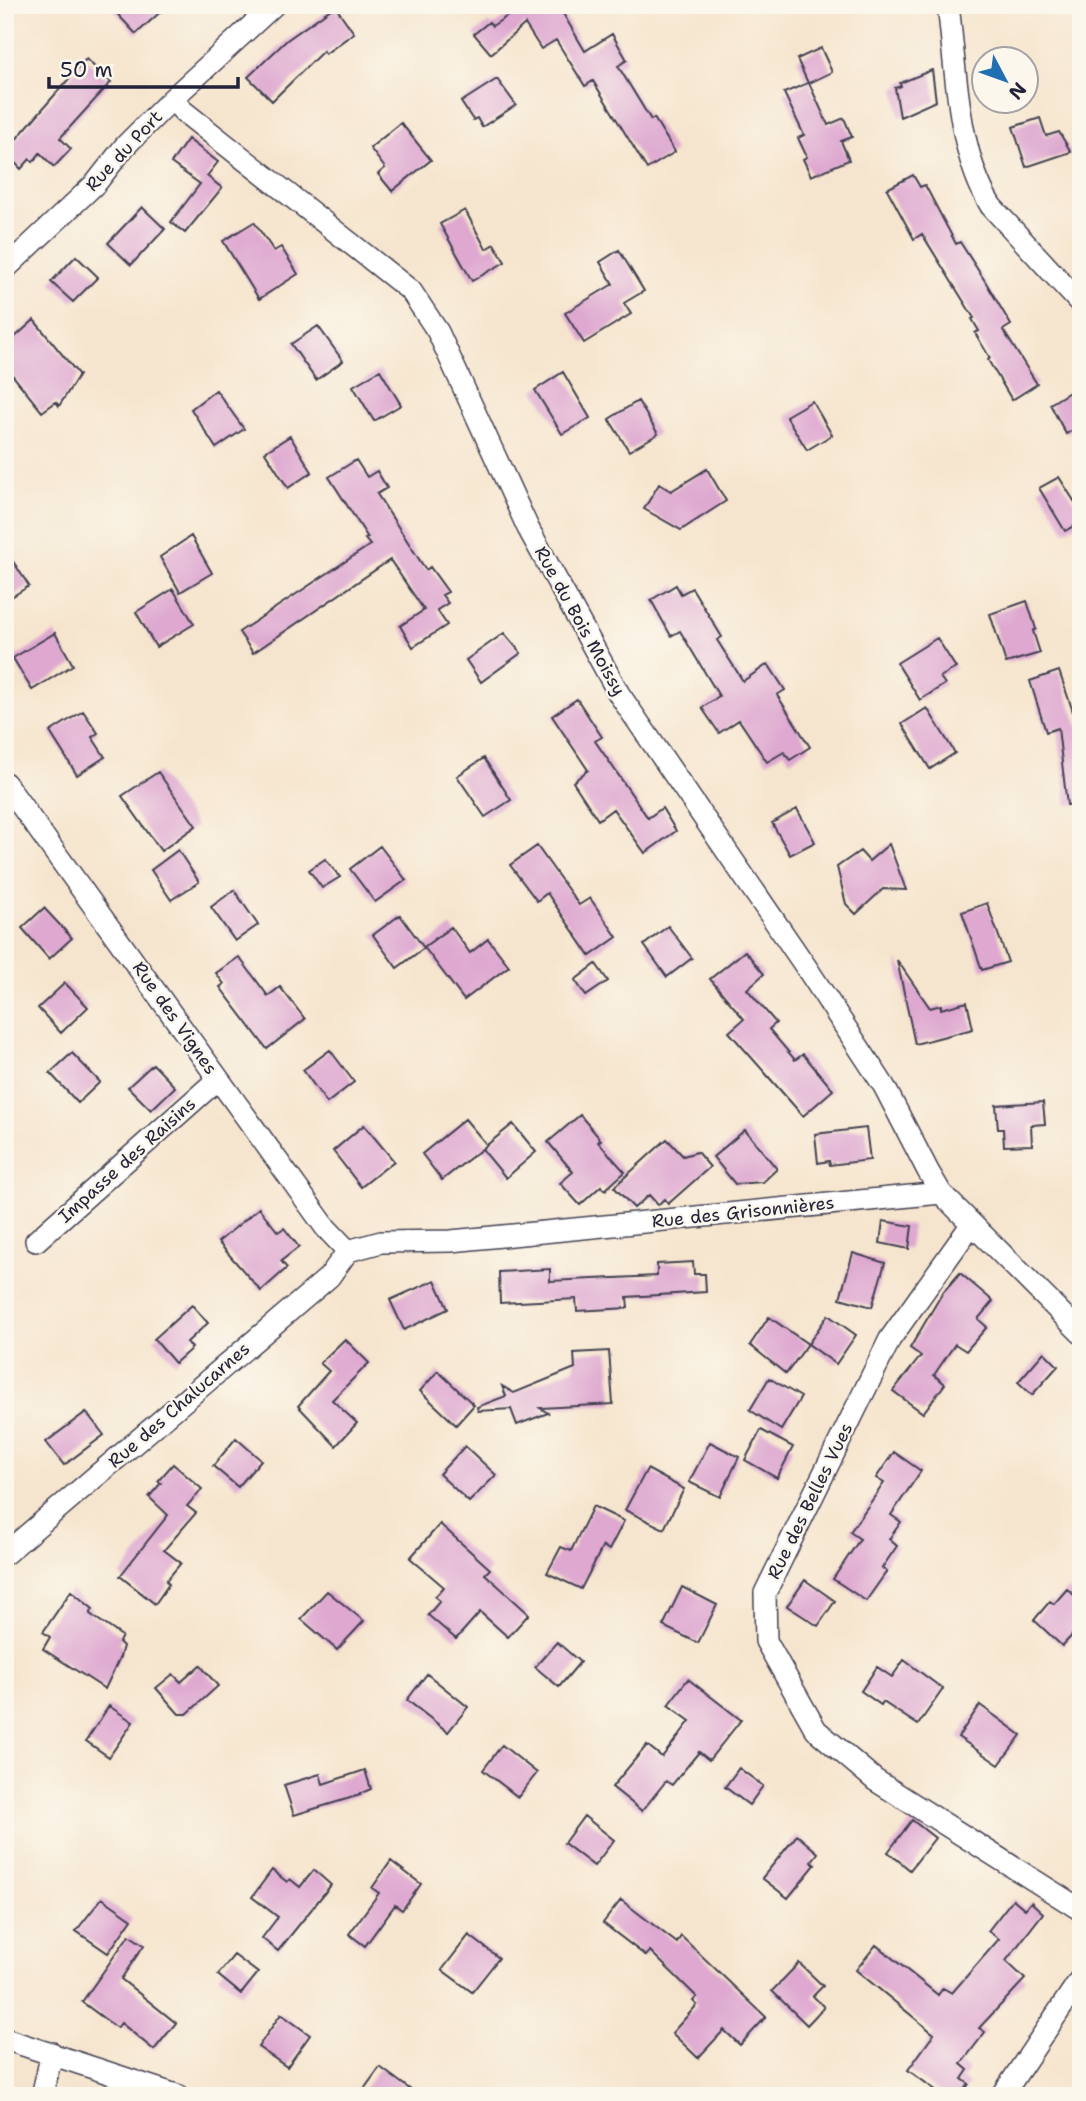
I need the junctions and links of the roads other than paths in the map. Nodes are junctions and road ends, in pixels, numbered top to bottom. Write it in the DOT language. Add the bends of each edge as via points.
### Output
graph roads {
  1 [pos="274,5"];
  2 [pos="948,5"];
  3 [pos="172,99"];
  4 [pos="5,269"];
  5 [pos="1081,304"];
  6 [pos="5,783"];
  7 [pos="218,1079"];
  8 [pos="941,1193"];
  9 [pos="971,1224"];
  10 [pos="36,1241"];
  11 [pos="348,1251"];
  12 [pos="1081,1333"];
  13 [pos="5,1554"];
  14 [pos="1081,1910"];
  15 [pos="1081,1978"];
  16 [pos="5,2039"];
  17 [pos="52,2053"];
  18 [pos="42,2096"];
  19 [pos="179,2096"];
  20 [pos="1002,2096"];
  1 -- 3 [label="street, Rue du Port"];
  2 -- 5 [label="street" via="961,113 985,197"];
  3 -- 4 [label="street, Rue du Port" via="96,183"];
  3 -- 8 [label="street, Rue du Bois Moissy" via="411,291 438,332 528,528 619,694 884,1086"];
  6 -- 7 [label="street, Rue des Vignes"];
  7 -- 10 [label="street, Impasse des Raisins"];
  7 -- 11 [label="street, Rue des Vignes" via="326,1228"];
  8 -- 9 [label="street"];
  8 -- 11 [label="street, Rue des Grisonnières" via="451,1241 381,1242"];
  9 -- 12 [label="street"];
  9 -- 14 [label="street, Rue des Belles Vues" via="890,1339 800,1521 765,1593 766,1641 816,1730 875,1780"];
  11 -- 13 [label="street, Rue des Chalucarnes" via="328,1277"];
  15 -- 20 [label="street"];
  16 -- 17 [label="street"];
  17 -- 18 [label="street"];
  17 -- 19 [label="street"];
}
